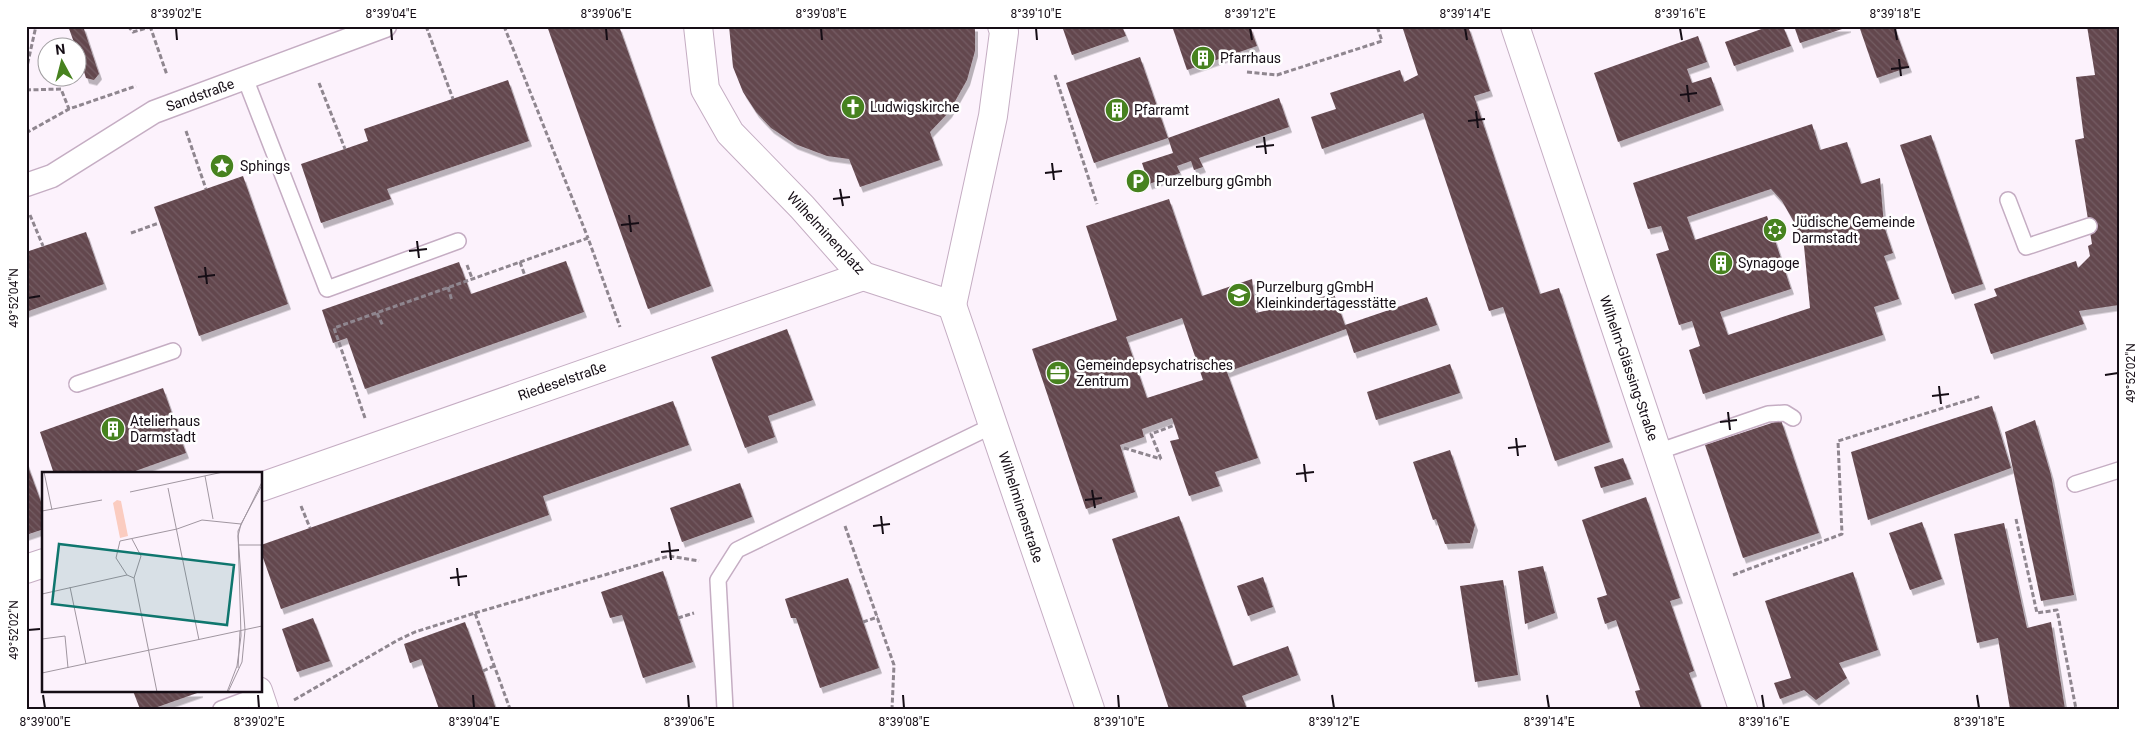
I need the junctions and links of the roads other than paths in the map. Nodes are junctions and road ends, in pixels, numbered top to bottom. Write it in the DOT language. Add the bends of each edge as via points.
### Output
graph roads {
  1 [pos="385,26"];
  2 [pos="698,26"];
  3 [pos="1002,26"];
  4 [pos="1515,26"];
  5 [pos="245,78"];
  6 [pos="26,185"];
  7 [pos="2008,200"];
  8 [pos="2089,226"];
  9 [pos="458,241"];
  10 [pos="863,276"];
  11 [pos="952,305"];
  12 [pos="173,351"];
  13 [pos="77,384"];
  14 [pos="1793,418"];
  15 [pos="994,425"];
  16 [pos="1657,452"];
  17 [pos="2119,470"];
  18 [pos="2075,484"];
  19 [pos="262,487"];
  20 [pos="42,564"];
  21 [pos="26,569"];
  22 [pos="267,700"];
  23 [pos="221,709"];
  24 [pos="725,709"];
  25 [pos="1090,709"];
  26 [pos="1743,709"];
  1 -- 5 [label="street, Sandstraße"];
  2 -- 10 [label="street, Wilhelminenplatz" via="705,89 730,133"];
  3 -- 11 [label="street" via="1004,32 993,116"];
  4 -- 16 [label="street, Wilhelm-Glässing-Straße"];
  5 -- 6 [label="street, Sandstraße" via="154,112 52,176"];
  5 -- 9 [label="lane" via="327,289"];
  7 -- 8 [label="lane" via="2026,247"];
  10 -- 11 [label="street, Wilhelminenplatz"];
  10 -- 19 [label="street, Riedeselstraße"];
  11 -- 15 [label="street, Wilhelminenstraße"];
  12 -- 13 [label="lane"];
  14 -- 16 [label="lane" via="1785,413 1768,414"];
  15 -- 24 [label="lane" via="737,550 718,580"];
  15 -- 25 [label="street, Wilhelminenstraße"];
  16 -- 26 [label="street, Wilhelm-Glässing-Straße"];
  17 -- 18 [label="lane"];
  20 -- 21 [label="street"];
  22 -- 23 [label="lane"];
}
